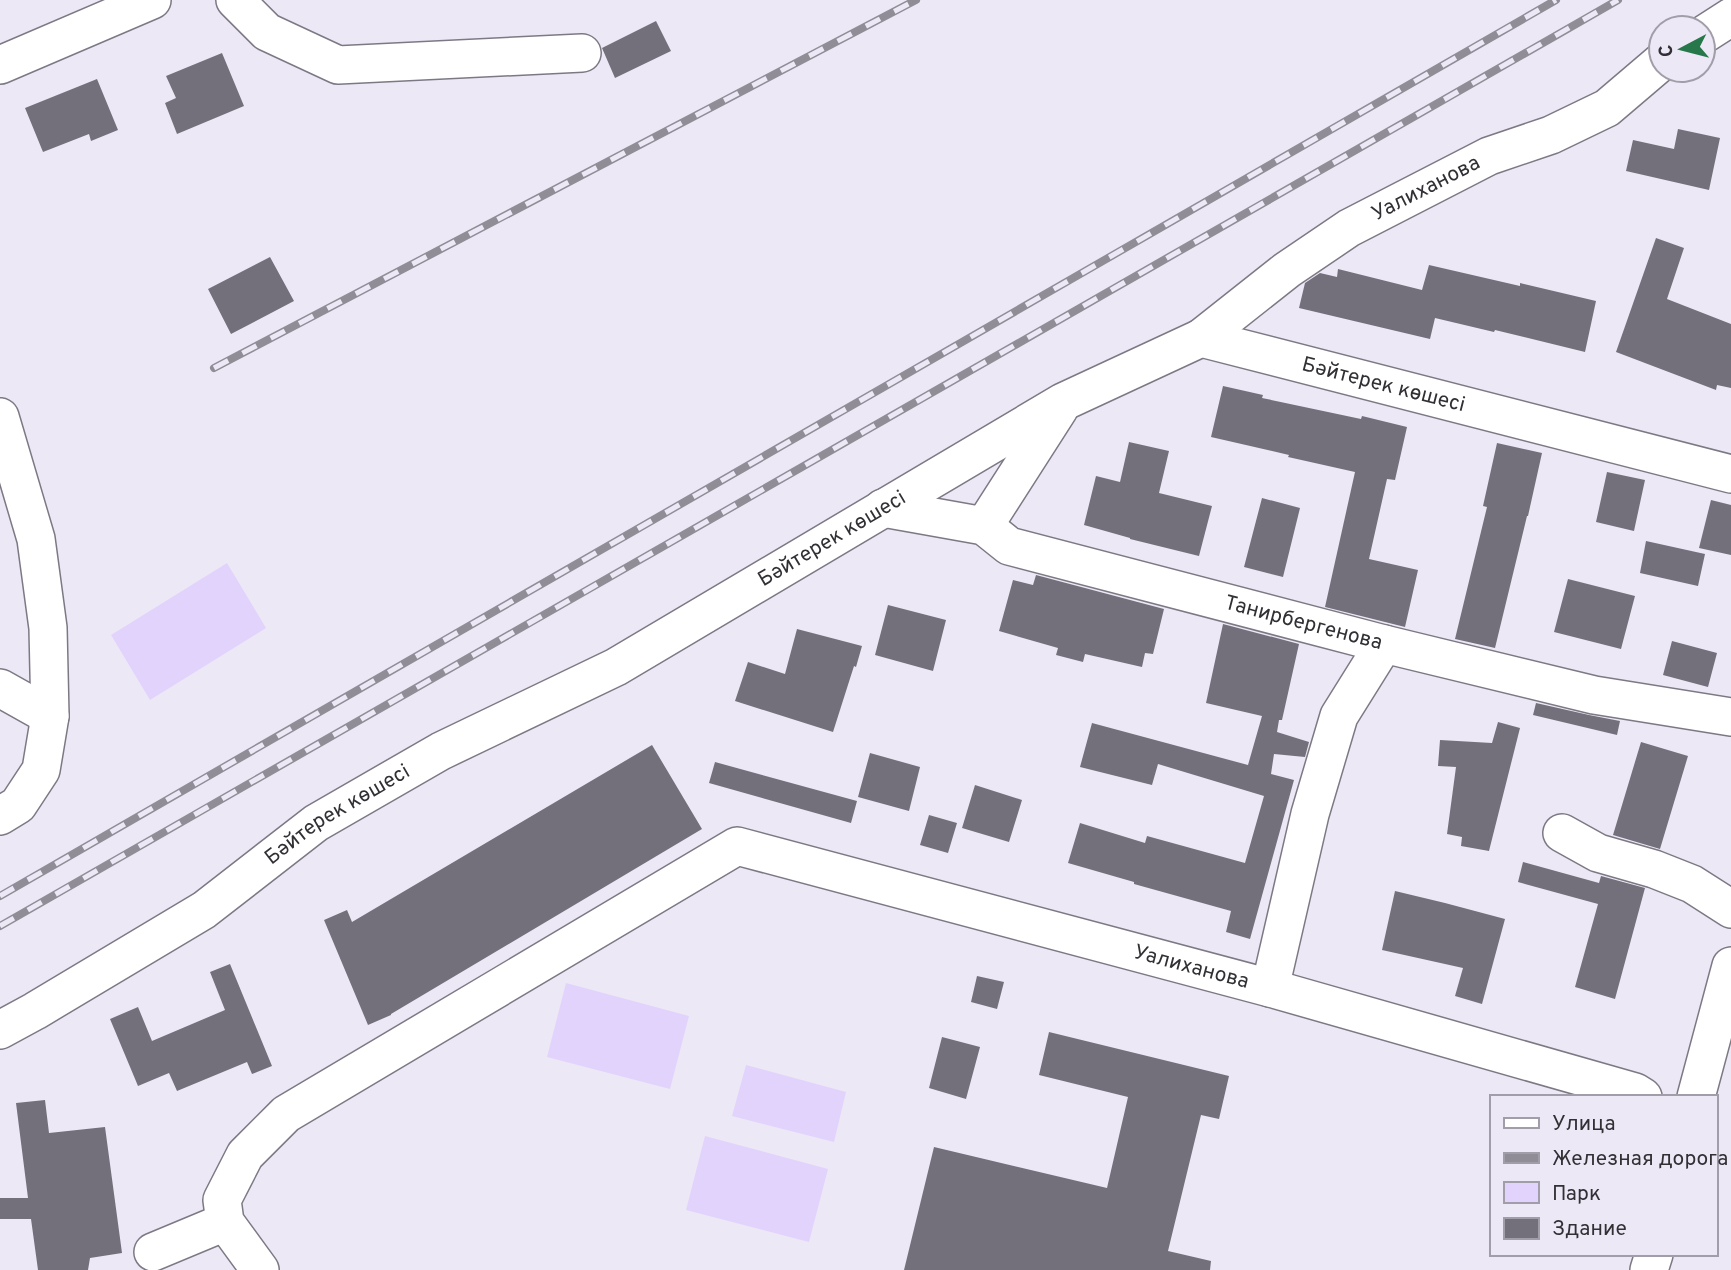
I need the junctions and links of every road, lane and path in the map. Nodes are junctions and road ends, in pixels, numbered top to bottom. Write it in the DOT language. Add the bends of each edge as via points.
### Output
graph roads {
  1 [pos="152,0"];
  2 [pos="235,0"];
  3 [pos="582,53"];
  4 [pos="0,65"];
  5 [pos="1647,74"];
  6 [pos="1201,338"];
  7 [pos="1063,402"];
  8 [pos="0,417"];
  9 [pos="1731,474"];
  10 [pos="883,508"];
  11 [pos="984,526"];
  12 [pos="1384,644"];
  13 [pos="0,688"];
  14 [pos="50,716"];
  15 [pos="1731,717"];
  16 [pos="0,816"];
  17 [pos="1562,832"];
  18 [pos="1731,909"];
  19 [pos="1731,966"];
  20 [pos="1270,988"];
  21 [pos="0,1030"];
  22 [pos="1640,1095"];
  23 [pos="1697,1095"];
  24 [pos="225,1222"];
  25 [pos="153,1252"];
  26 [pos="260,1270"];
  1 -- 4 [label="street"];
  2 -- 3 [label="street" via="267,33 338,65"];
  5 -- 6 [label="street, Уалиханова" via="1607,108 1551,135 1489,156 1349,228"];
  6 -- 7 [label="street, Бәйтерек көшесі"];
  6 -- 9 [label="street, Бәйтерек көшесі"];
  7 -- 10 [label="street, Бәйтерек көшесі"];
  7 -- 11 [label="street"];
  8 -- 14 [label="street" via="36,539 48,628"];
  10 -- 11 [label="street, Танирбергенова"];
  10 -- 21 [label="street, Бәйтерек көшесі" via="616,667 441,751 316,823 204,910"];
  11 -- 12 [label="street, Танирбергенова" via="1009,546"];
  12 -- 15 [label="street, Танирбергенова" via="1594,695"];
  12 -- 20 [label="street" via="1339,716 1310,814"];
  13 -- 14 [label="street"];
  14 -- 16 [label="street" via="41,770 18,805"];
  17 -- 18 [label="street" via="1598,853 1692,884"];
  19 -- 23 [label="street"];
  20 -- 22 [label="street, Уалиханова"];
  20 -- 24 [label="street, Уалиханова" via="737,846 286,1114 245,1155 222,1200"];
  24 -- 25 [label="street"];
  24 -- 26 [label="street"];
}
